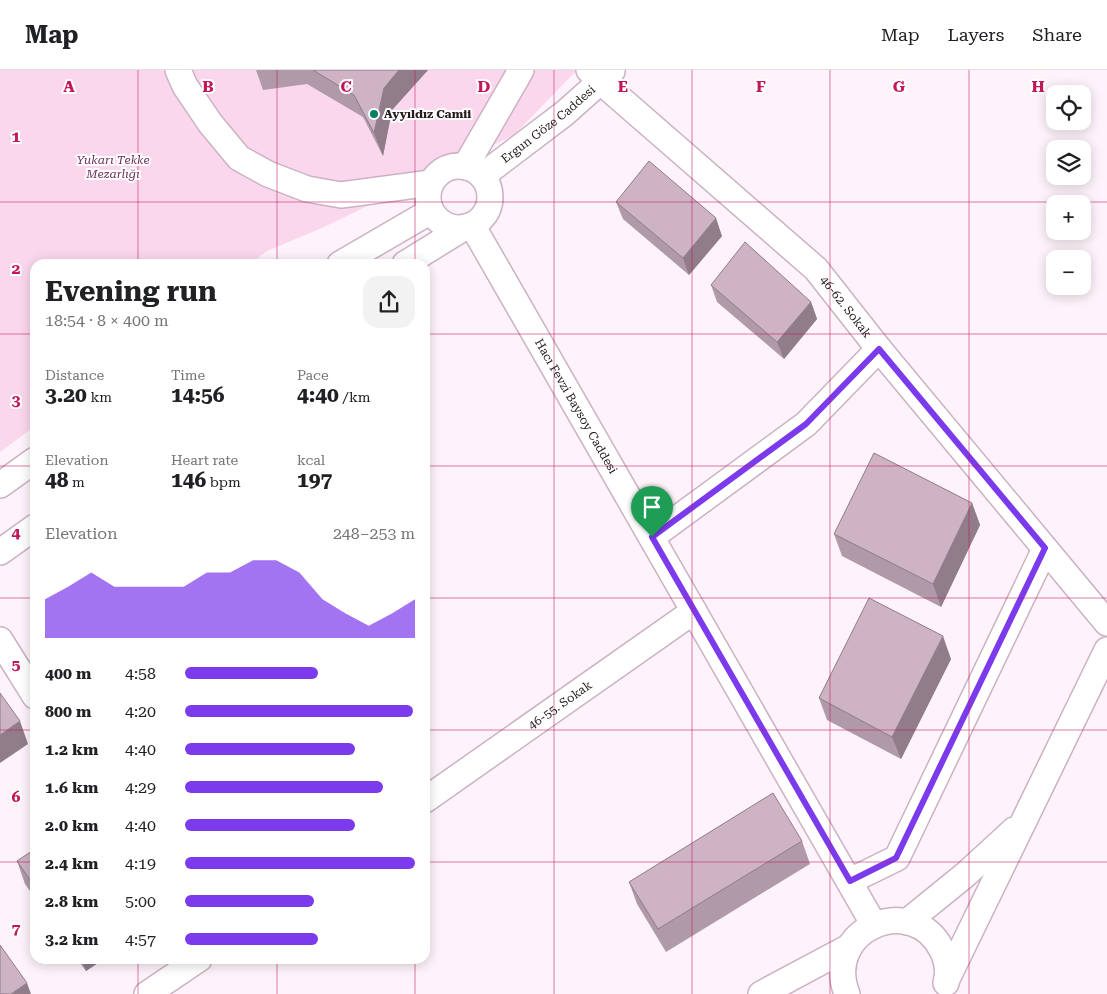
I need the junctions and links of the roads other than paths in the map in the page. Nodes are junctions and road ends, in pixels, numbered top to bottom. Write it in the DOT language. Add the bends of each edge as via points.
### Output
graph roads {
  1 [pos="178,70"];
  2 [pos="520,70"];
  3 [pos="576,70"];
  4 [pos="600,74"];
  5 [pos="565,113"];
  6 [pos="474,171"];
  7 [pos="431,182"];
  8 [pos="432,211"];
  9 [pos="468,226"];
  10 [pos="349,259"];
  11 [pos="413,259"];
  12 [pos="879,349"];
  13 [pos="30,464"];
  14 [pos="0,485"];
  15 [pos="30,530"];
  16 [pos="652,537"];
  17 [pos="1045,548"];
  18 [pos="0,552"];
  19 [pos="694,611"];
  20 [pos="1107,623"];
  21 [pos="0,640"];
  22 [pos="1107,650"];
  23 [pos="30,688"];
  24 [pos="430,796"];
  25 [pos="1025,820"];
  26 [pos="850,881"];
  27 [pos="907,922"];
  28 [pos="874,925"];
  29 [pos="850,947"];
  30 [pos="192,964"];
  31 [pos="946,988"];
  32 [pos="154,992"];
  33 [pos="761,994"];
  34 [pos="847,994"];
  1 -- 7 [label="street" via="210,123 239,158 268,174 307,189 341,195"];
  2 -- 6 [label="street"];
  3 -- 5 [label="street"];
  4 -- 5 [label="street, Ergun Göze Caddesi"];
  4 -- 12 [label="street, 46-62. Sokak" via="816,269"];
  5 -- 6 [label="street, Ergun Göze Caddesi"];
  6 -- 7 [label="street" via="456,166 444,170"];
  6 -- 9 [label="street" via="485,180 490,192 489,204 483,217"];
  7 -- 8 [label="street" via="428,198"];
  8 -- 9 [label="street" via="447,225"];
  8 -- 10 [label="street"];
  9 -- 11 [label="street"];
  9 -- 16 [label="street, Hacı Fevzi Baysoy Caddesi"];
  12 -- 16 [label="street" via="806,424"];
  12 -- 17 [label="street, 46-62. Sokak"];
  13 -- 14 [label="street"];
  15 -- 18 [label="street"];
  16 -- 19 [label="street, Hacı Fevzi Baysoy Caddesi"];
  17 -- 20 [label="street, 46-62. Sokak"];
  17 -- 26 [label="street" via="896,858"];
  19 -- 24 [label="street, 46-55. Sokak"];
  19 -- 26 [label="street, Hacı Fevzi Baysoy Caddesi"];
  21 -- 23 [label="street"];
  22 -- 25 [label="street"];
  25 -- 27 [label="street"];
  25 -- 31 [label="street"];
  26 -- 28 [label="street, Hacı Fevzi Baysoy Caddesi"];
  27 -- 28 [label="street" via="890,920"];
  27 -- 31 [label="street" via="923,928 939,944 946,961"];
  28 -- 29 [label="street" via="860,934"];
  29 -- 33 [label="street"];
  29 -- 34 [label="street" via="843,969"];
  30 -- 32 [label="street"];
}
